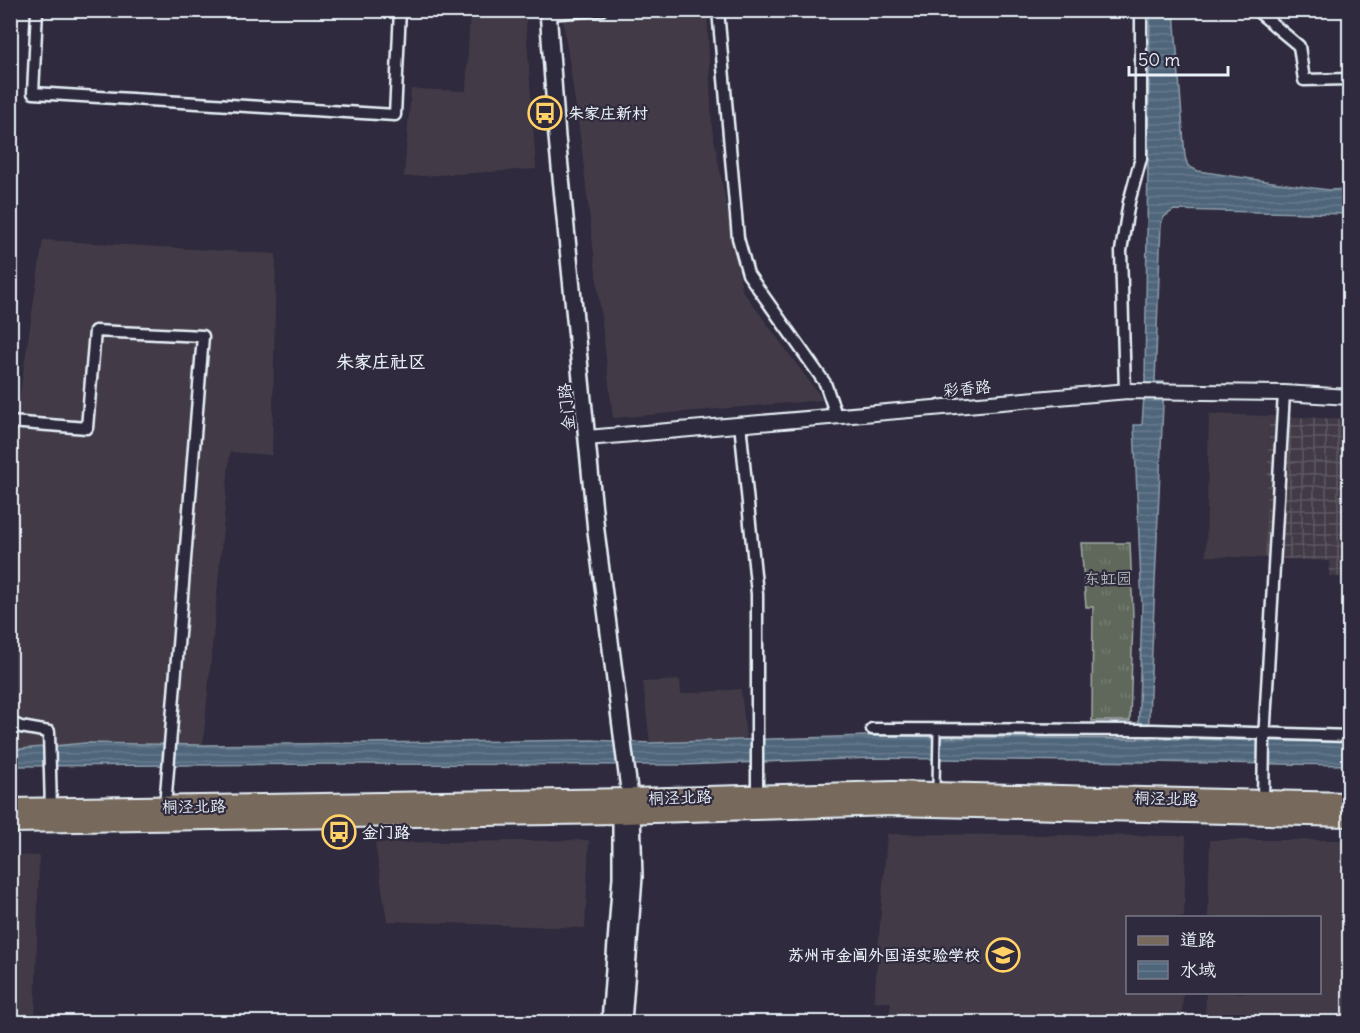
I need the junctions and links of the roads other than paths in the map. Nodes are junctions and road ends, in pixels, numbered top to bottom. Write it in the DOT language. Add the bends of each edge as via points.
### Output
graph roads {
  1 [pos="37,10"];
  2 [pos="400,10"];
  3 [pos="601,10"];
  4 [pos="718,10"];
  5 [pos="1141,10"];
  6 [pos="1256,10"];
  7 [pos="548,12"];
  8 [pos="1350,79"];
  9 [pos="1126,391"];
  10 [pos="1284,393"];
  11 [pos="1350,397"];
  12 [pos="836,416"];
  13 [pos="10,422"];
  14 [pos="740,423"];
  15 [pos="587,438"];
  16 [pos="10,722"];
  17 [pos="872,729"];
  18 [pos="937,732"];
  19 [pos="1350,736"];
  20 [pos="1264,737"];
  21 [pos="936,791"];
  22 [pos="758,795"];
  23 [pos="1263,800"];
  24 [pos="1350,802"];
  25 [pos="165,807"];
  26 [pos="10,808"];
  27 [pos="628,808"];
  28 [pos="51,815"];
  29 [pos="1350,817"];
  30 [pos="10,823"];
  31 [pos="610,1023"];
  32 [pos="623,1023"];
  1 -- 2 [label="street" via="33,93 395,115"];
  3 -- 7 [label="street"];
  4 -- 12 [label="street" via="738,237 748,274 825,383"];
  5 -- 9 [label="street" via="1141,158 1121,251"];
  6 -- 8 [label="street" via="1299,46 1304,80"];
  7 -- 15 [label="main road, 金门路"];
  9 -- 10 [label="street, 彩香路"];
  9 -- 12 [label="street, 彩香路"];
  10 -- 11 [label="street, 彩香路"];
  10 -- 20 [label="street"];
  12 -- 14 [label="street, 彩香路"];
  13 -- 25 [label="street" via="87,428 95,331 203,336"];
  14 -- 15 [label="street, 彩香路"];
  14 -- 22 [label="street" via="757,594"];
  15 -- 27 [label="main road, 金门路"];
  16 -- 28 [label="street" via="49,732"];
  17 -- 18 [label="street"];
  18 -- 20 [label="street" via="1153,730"];
  18 -- 21 [label="lane"];
  19 -- 20 [label="street"];
  20 -- 23 [label="street"];
  21 -- 22 [label="main road, 桐泾北路"];
  21 -- 23 [label="main road, 桐泾北路"];
  22 -- 27 [label="main road, 桐泾北路"];
  23 -- 24 [label="main road, 桐泾北路"];
  25 -- 27 [label="main road, 桐泾北路"];
  25 -- 28 [label="main road, 桐泾北路"];
  26 -- 28 [label="main road, 桐泾北路"];
  27 -- 28 [label="main road, 桐泾北路"];
  27 -- 29 [label="main road, 桐泾北路" via="893,806"];
  27 -- 31 [label="main road, 金门路"];
  27 -- 32 [label="main road, 金门路" via="634,878"];
  28 -- 30 [label="main road, 桐泾北路"];
}
